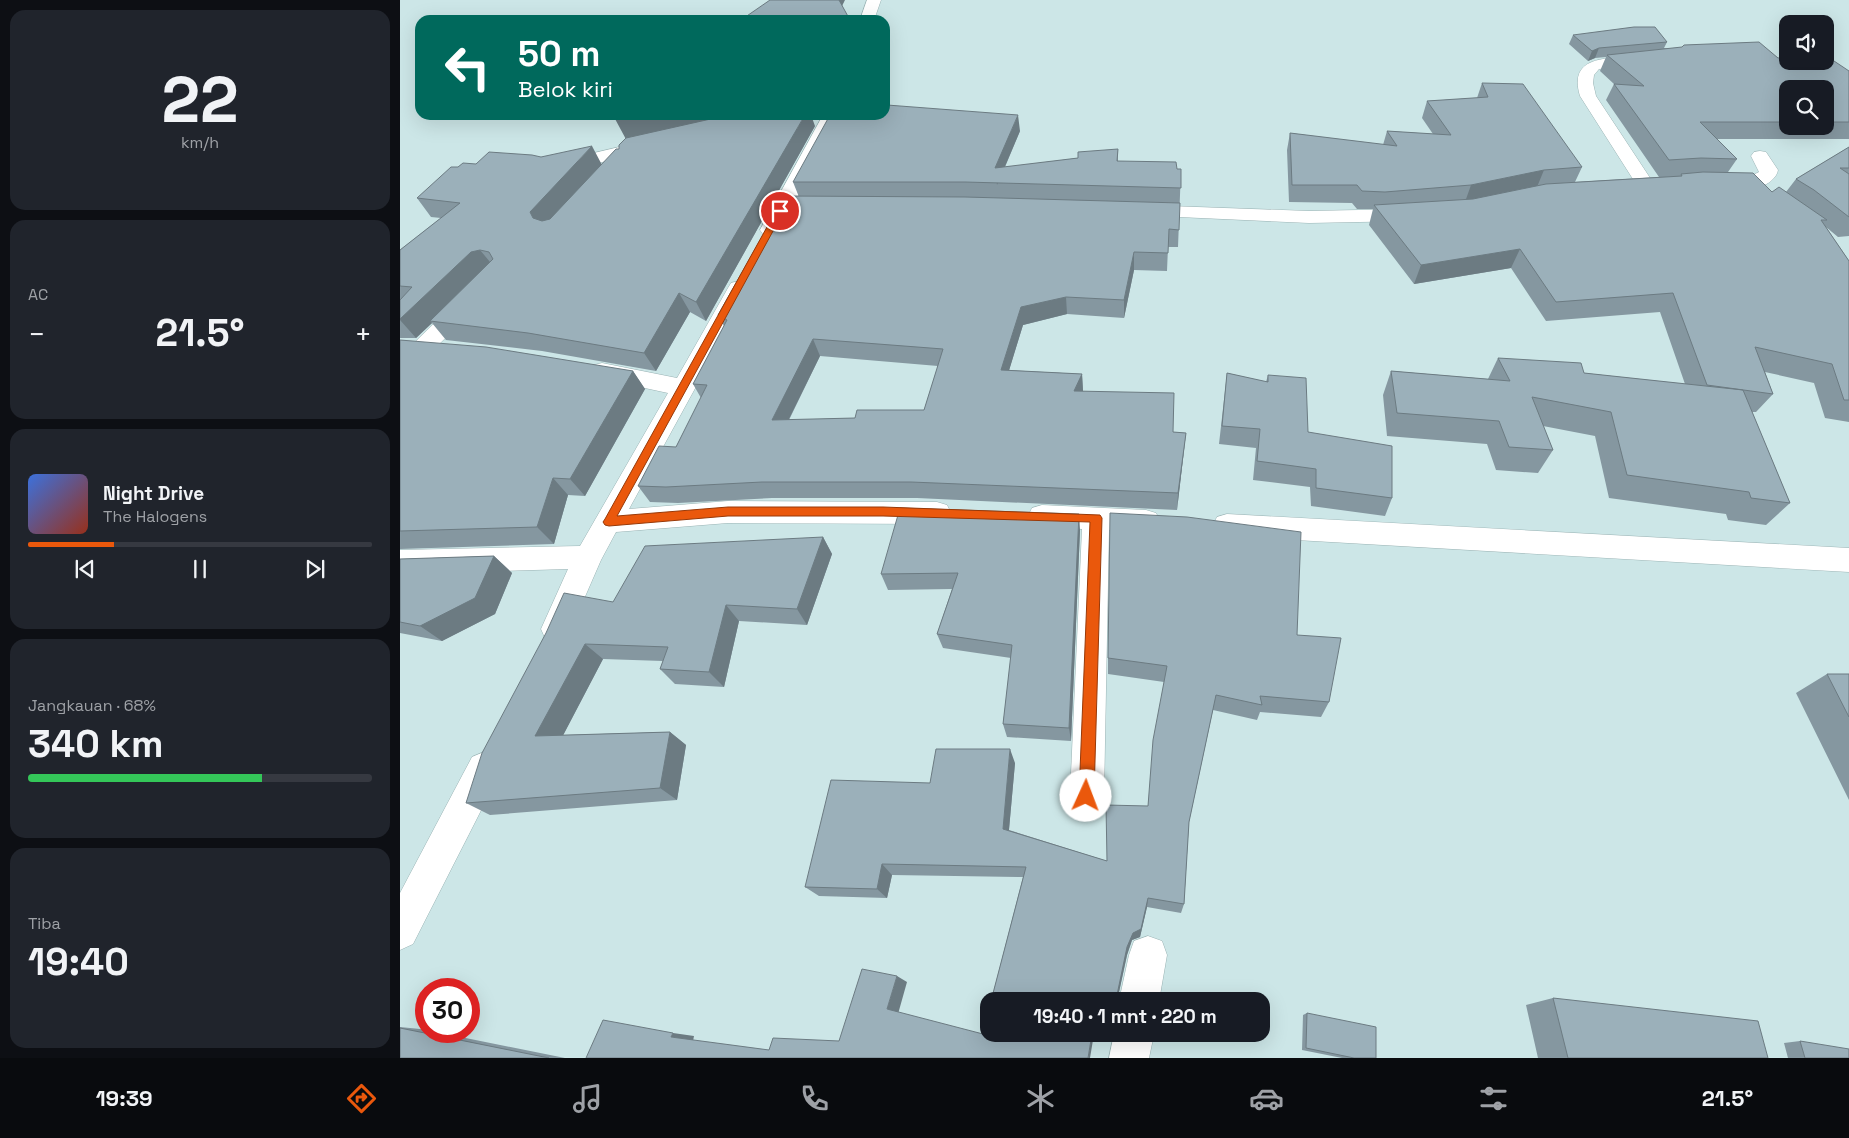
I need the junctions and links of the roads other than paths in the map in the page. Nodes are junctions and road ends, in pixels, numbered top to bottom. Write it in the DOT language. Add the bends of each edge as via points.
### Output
graph roads {
  1 [pos="874,0"];
  2 [pos="869,15"];
  3 [pos="1658,59"];
  4 [pos="824,120"];
  5 [pos="664,141"];
  6 [pos="629,149"];
  7 [pos="1760,156"];
  8 [pos="552,168"];
  9 [pos="604,177"];
  10 [pos="1747,188"];
  11 [pos="1627,189"];
  12 [pos="1127,210"];
  13 [pos="1426,214"];
  14 [pos="480,291"];
  15 [pos="411,347"];
  16 [pos="450,351"];
  17 [pos="579,368"];
  18 [pos="682,387"];
  19 [pos="966,514"];
  20 [pos="1021,515"];
  21 [pos="1096,518"];
  22 [pos="609,522"];
  23 [pos="1174,522"];
  24 [pos="1203,524"];
  25 [pos="588,557"];
  26 [pos="1849,560"];
  27 [pos="400,562"];
  28 [pos="543,655"];
  29 [pos="497,744"];
  30 [pos="1086,796"];
  31 [pos="400,930"];
  32 [pos="1148,955"];
  33 [pos="1141,992"];
  34 [pos="1132,1042"];
  35 [pos="1129,1058"];
  1 -- 2 [label="street"];
  3 -- 11 [label="street" via="1595,65 1584,76 1588,96 1655,186"];
  4 -- 18 [label="street" via="795,206 755,258"];
  5 -- 6 [label="street"];
  6 -- 8 [label="street"];
  6 -- 9 [label="street"];
  7 -- 10 [label="street" via="1769,170 1768,175"];
  12 -- 13 [label="street" via="1326,217"];
  14 -- 15 [label="street"];
  15 -- 16 [label="street"];
  17 -- 18 [label="street"];
  18 -- 22 [label="street"];
  19 -- 22 [label="street" via="728,512"];
  20 -- 21 [label="street"];
  21 -- 23 [label="street"];
  21 -- 30 [label="street"];
  22 -- 25 [label="street"];
  24 -- 26 [label="street"];
  25 -- 27 [label="street"];
  25 -- 28 [label="street"];
  29 -- 31 [label="street"];
  32 -- 33 [label="street"];
  34 -- 35 [label="street"];
}
